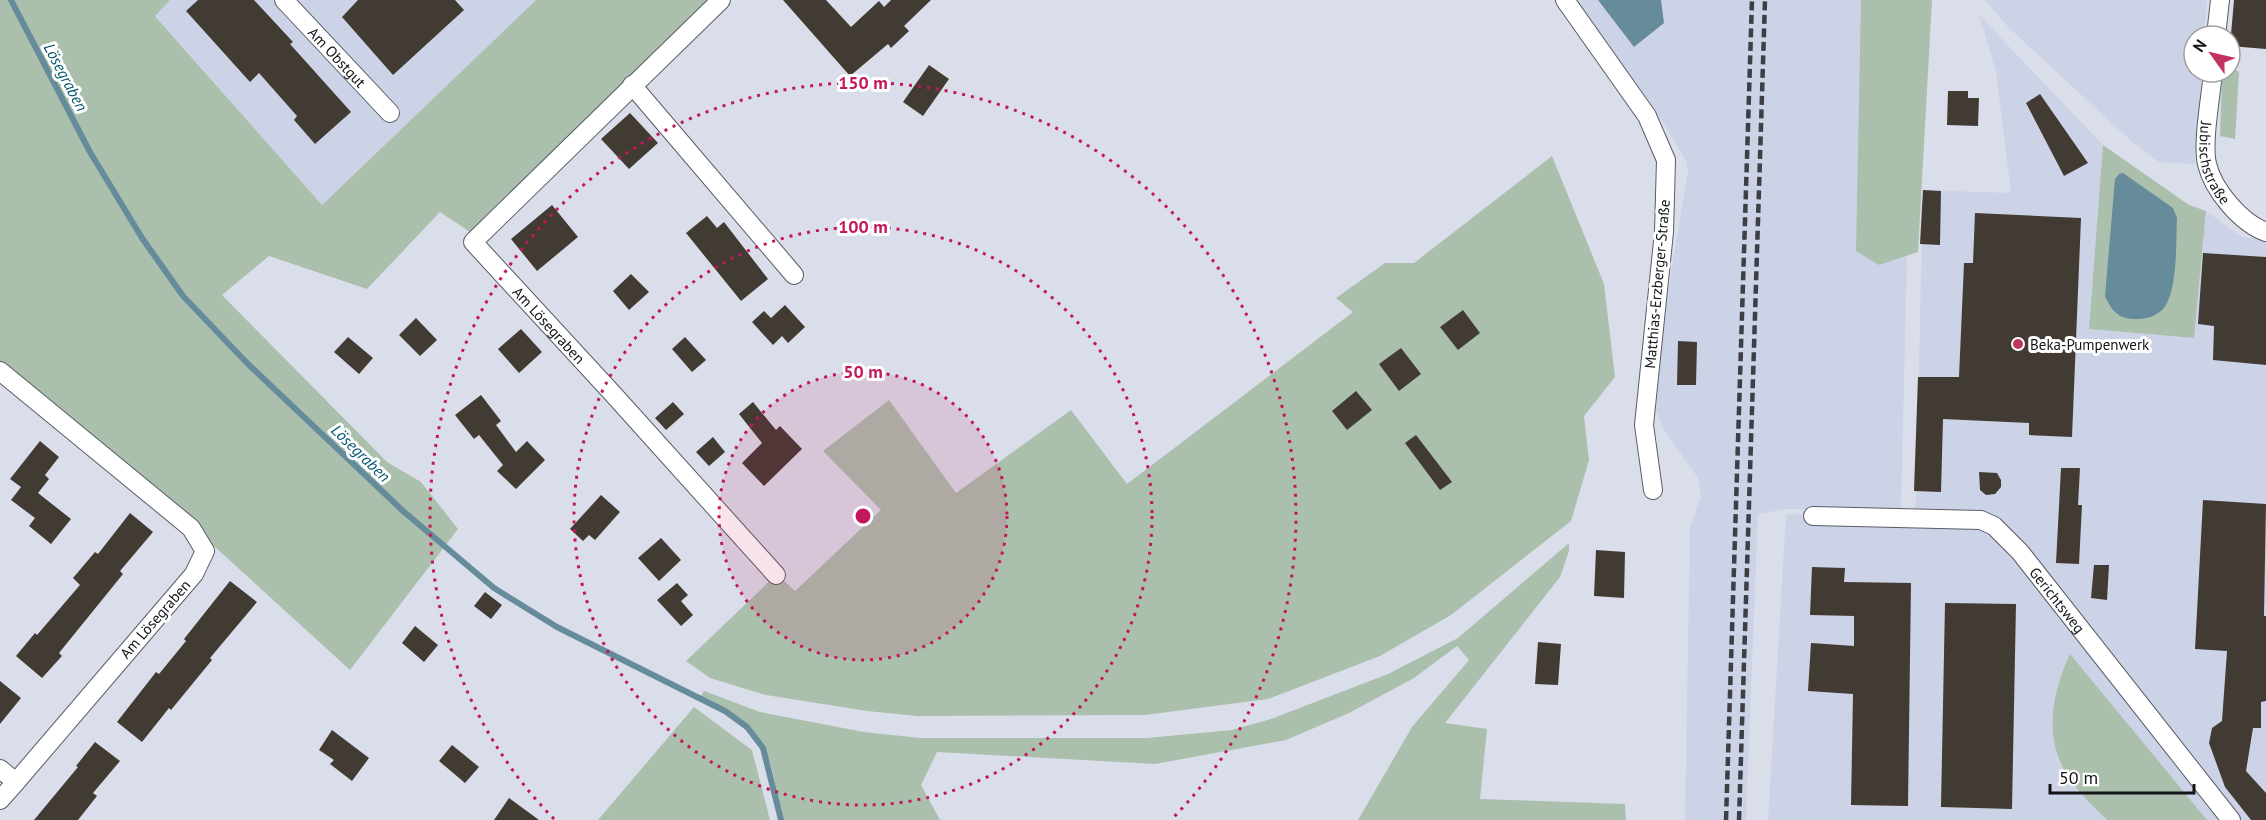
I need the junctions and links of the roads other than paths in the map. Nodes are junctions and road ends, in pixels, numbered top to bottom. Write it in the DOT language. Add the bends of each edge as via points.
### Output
graph roads {
  1 [pos="284,0"];
  2 [pos="721,0"];
  3 [pos="1565,0"];
  4 [pos="2220,0"];
  5 [pos="2217,24"];
  6 [pos="2212,84"];
  7 [pos="632,85"];
  8 [pos="390,113"];
  9 [pos="2266,232"];
  10 [pos="794,275"];
  11 [pos="0,371"];
  12 [pos="1653,490"];
  13 [pos="1813,516"];
  14 [pos="776,575"];
  15 [pos="0,769"];
  16 [pos="16,782"];
  17 [pos="0,800"];
  18 [pos="2231,820"];
  1 -- 8 [label="street, Am Obstgut"];
  2 -- 7 [label="street, Am Lösegraben"];
  3 -- 12 [label="street, Matthias-Erzberger-Straße" via="1647,116 1666,160 1665,232 1644,424"];
  4 -- 5 [label="street"];
  6 -- 9 [label="street, Jubischstraße" via="2207,164 2232,208"];
  7 -- 10 [label="street"];
  7 -- 14 [label="street, Am Lösegraben" via="473,243 747,531"];
  11 -- 16 [label="street, Am Lösegraben" via="191,528 205,551 194,574"];
  13 -- 18 [label="street, Gerichtsweg" via="1981,520 1994,526 2020,552"];
  15 -- 16 [label="street"];
  16 -- 17 [label="street"];
}
